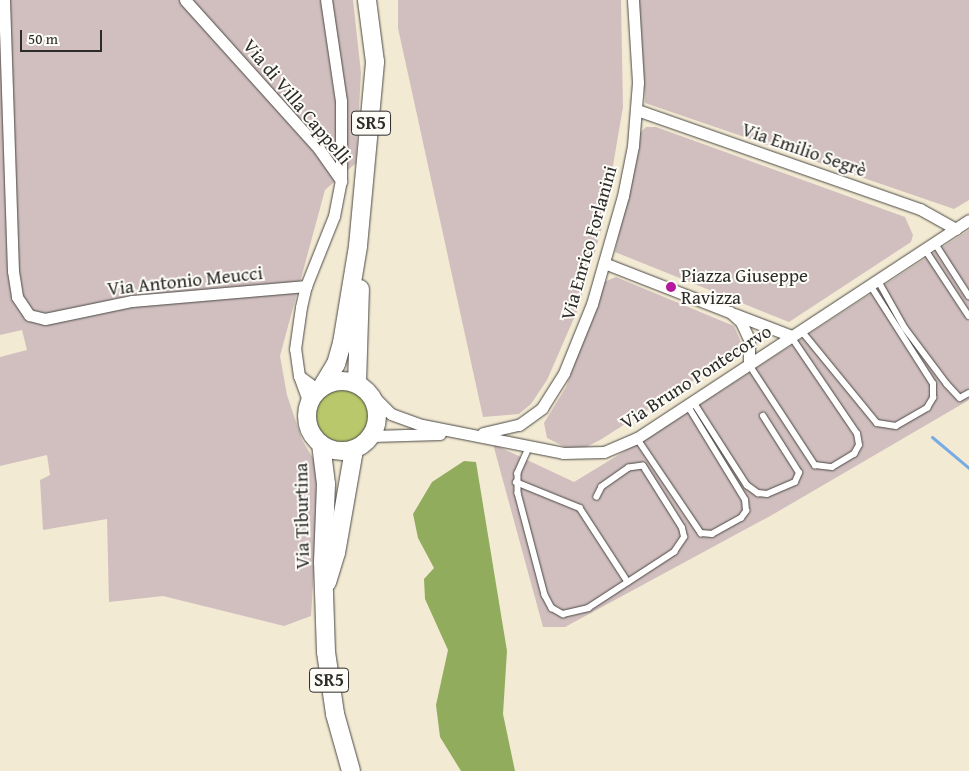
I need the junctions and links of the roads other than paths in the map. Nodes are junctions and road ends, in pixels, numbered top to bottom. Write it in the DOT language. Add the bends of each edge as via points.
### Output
graph roads {
  1 [pos="4,0"];
  2 [pos="185,0"];
  3 [pos="326,0"];
  4 [pos="367,0"];
  5 [pos="633,0"];
  6 [pos="3,70"];
  7 [pos="637,110"];
  8 [pos="341,181"];
  9 [pos="969,220"];
  10 [pos="956,229"];
  11 [pos="935,242"];
  12 [pos="358,246"];
  13 [pos="925,250"];
  14 [pos="604,263"];
  15 [pos="0,265"];
  16 [pos="12,265"];
  17 [pos="874,283"];
  18 [pos="306,286"];
  19 [pos="969,296"];
  20 [pos="730,312"];
  21 [pos="969,316"];
  22 [pos="795,334"];
  23 [pos="749,364"];
  24 [pos="357,383"];
  25 [pos="969,392"];
  26 [pos="316,393"];
  27 [pos="372,396"];
  28 [pos="690,403"];
  29 [pos="763,416"];
  30 [pos="470,434"];
  31 [pos="372,436"];
  32 [pos="637,438"];
  33 [pos="321,444"];
  34 [pos="530,446"];
  35 [pos="354,450"];
  36 [pos="516,482"];
  37 [pos="597,496"];
  38 [pos="628,582"];
  39 [pos="325,588"];
  40 [pos="351,771"];
  1 -- 6 [label="street, Via Antonio Meucci"];
  2 -- 8 [label="street, Via di Villa Cappelli" via="319,149"];
  3 -- 8 [label="street, Via di Villa Cappelli" via="341,101"];
  4 -- 12 [label="main road, SR5" via="376,62"];
  5 -- 7 [label="street, Via Enrico Forlanini"];
  6 -- 16 [label="street, Via Antonio Meucci"];
  7 -- 10 [label="street, Via Emilio Segrè" via="920,209"];
  7 -- 14 [label="street, Via Enrico Forlanini" via="628,176"];
  8 -- 18 [label="street" via="328,233"];
  9 -- 10 [label="street, Via Bruno Pontecorvo"];
  10 -- 11 [label="street, Via Bruno Pontecorvo"];
  11 -- 13 [label="street, Via Bruno Pontecorvo"];
  11 -- 19 [label="lane"];
  12 -- 24 [label="main road, SR5"];
  12 -- 26 [label="main road, SR5" via="342,343 336,364"];
  13 -- 17 [label="street, Via Bruno Pontecorvo"];
  13 -- 21 [label="lane"];
  14 -- 20 [label="street"];
  14 -- 30 [label="street, Via Enrico Forlanini" via="572,355 542,408 528,420 510,428"];
  15 -- 16 [label="street"];
  16 -- 18 [label="street, Via Antonio Meucci" via="17,297 29,315 45,319 132,301"];
  17 -- 22 [label="street, Via Bruno Pontecorvo"];
  17 -- 22 [label="lane" via="933,384 933,398 927,408 896,426 877,423"];
  17 -- 25 [label="lane" via="960,398"];
  18 -- 26 [label="street" via="296,338 300,376"];
  20 -- 22 [label="street"];
  20 -- 23 [label="street" via="741,322 749,339"];
  22 -- 23 [label="street, Via Bruno Pontecorvo"];
  22 -- 23 [label="lane" via="857,434 859,445 854,454 832,467 815,464"];
  23 -- 28 [label="street, Via Bruno Pontecorvo"];
  24 -- 26 [label="main road" via="339,380"];
  24 -- 27 [label="main road"];
  26 -- 33 [label="main road, Via Tiburtina / SR5" via="308,426"];
  27 -- 30 [label="street, Via Bruno Pontecorvo" via="400,418"];
  27 -- 31 [label="main road" via="378,416"];
  28 -- 29 [label="lane" via="748,485 758,493 767,494 795,482 799,473"];
  28 -- 32 [label="street, Via Bruno Pontecorvo"];
  28 -- 32 [label="lane" via="747,503 741,518 717,532 701,533"];
  30 -- 31 [label="street, Via Bruno Pontecorvo"];
  30 -- 34 [label="street, Via Bruno Pontecorvo"];
  31 -- 35 [label="main road"];
  32 -- 34 [label="street, Via Bruno Pontecorvo" via="597,454 564,453"];
  33 -- 35 [label="main road, Via Tiburtina" via="342,452"];
  33 -- 39 [label="main road, Via Tiburtina / SR5" via="327,492 323,562"];
  34 -- 36 [label="lane"];
  35 -- 39 [label="main road, Via Tiburtina / SR5" via="335,560"];
  36 -- 38 [label="lane" via="580,508"];
  36 -- 38 [label="lane" via="544,595 555,611 567,615 583,611"];
  37 -- 38 [label="lane" via="602,487 629,468 643,466 682,528 684,537 678,549"];
  39 -- 40 [label="main road, Via Tiburtina / SR5" via="324,634 329,679"];
}
